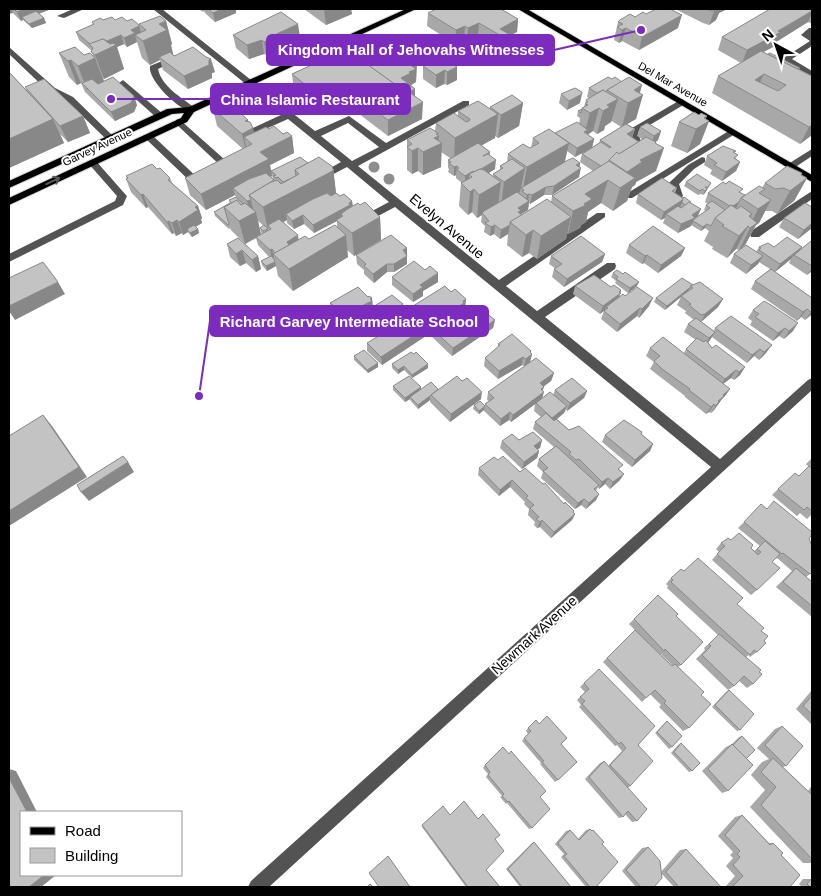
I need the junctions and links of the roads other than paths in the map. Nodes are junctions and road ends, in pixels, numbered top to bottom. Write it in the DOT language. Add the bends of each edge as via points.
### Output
graph roads {
  1 [pos="80,9"];
  2 [pos="157,9"];
  3 [pos="412,9"];
  4 [pos="522,9"];
  5 [pos="61,16"];
  6 [pos="812,30"];
  7 [pos="812,39"];
  8 [pos="812,43"];
  9 [pos="205,46"];
  10 [pos="9,50"];
  11 [pos="812,74"];
  12 [pos="250,82"];
  13 [pos="123,83"];
  14 [pos="682,102"];
  15 [pos="466,103"];
  16 [pos="192,110"];
  17 [pos="289,115"];
  18 [pos="160,116"];
  19 [pos="179,122"];
  20 [pos="256,130"];
  21 [pos="736,134"];
  22 [pos="315,136"];
  23 [pos="149,137"];
  24 [pos="110,138"];
  25 [pos="636,142"];
  26 [pos="385,147"];
  27 [pos="812,152"];
  28 [pos="93,163"];
  29 [pos="349,164"];
  30 [pos="791,166"];
  31 [pos="812,179"];
  32 [pos="313,181"];
  33 [pos="9,185"];
  34 [pos="812,194"];
  35 [pos="629,196"];
  36 [pos="678,196"];
  37 [pos="9,202"];
  38 [pos="396,202"];
  39 [pos="601,215"];
  40 [pos="350,228"];
  41 [pos="755,234"];
  42 [pos="9,258"];
  43 [pos="611,266"];
  44 [pos="498,286"];
  45 [pos="537,317"];
  46 [pos="812,383"];
  47 [pos="719,466"];
  48 [pos="257,887"];
  1 -- 5 [label="street"];
  2 -- 9 [label="street, Evelyn Avenue"];
  3 -- 12 [label="main road, Garvey Avenue"];
  4 -- 14 [label="main road, Del Mar Avenue"];
  6 -- 7 [label="street" via="805,35"];
  8 -- 11 [label="street" via="786,59"];
  9 -- 12 [label="street, Evelyn Avenue"];
  9 -- 16 [label="street" via="153,68 160,84"];
  10 -- 24 [label="street"];
  12 -- 16 [label="main road, Garvey Avenue"];
  12 -- 17 [label="street, Evelyn Avenue"];
  13 -- 18 [label="street"];
  14 -- 21 [label="main road, Del Mar Avenue"];
  14 -- 25 [label="street" via="635,130"];
  15 -- 26 [label="street"];
  16 -- 18 [label="main road, Garvey Avenue" via="174,110"];
  16 -- 19 [label="main road, Garvey Avenue"];
  17 -- 20 [label="street"];
  17 -- 22 [label="street, Evelyn Avenue"];
  18 -- 24 [label="main road, Garvey Avenue"];
  19 -- 23 [label="main road, Garvey Avenue"];
  19 -- 23 [label="street" via="230,169 198,184"];
  21 -- 30 [label="main road, Del Mar Avenue"];
  21 -- 35 [label="street"];
  21 -- 36 [label="street" via="681,175 674,183"];
  22 -- 26 [label="street" via="349,119"];
  22 -- 29 [label="street, Evelyn Avenue"];
  23 -- 28 [label="main road, Garvey Avenue"];
  24 -- 33 [label="main road, Garvey Avenue"];
  26 -- 29 [label="street"];
  27 -- 30 [label="street"];
  37 -- 28 [label="main road, Garvey Avenue, one-way"];
  28 -- 42 [label="street" via="122,196 119,203"];
  29 -- 32 [label="street"];
  29 -- 38 [label="street, Evelyn Avenue"];
  30 -- 31 [label="main road, Del Mar Avenue"];
  34 -- 41 [label="street"];
  38 -- 40 [label="street"];
  38 -- 44 [label="street, Evelyn Avenue"];
  39 -- 44 [label="street"];
  43 -- 45 [label="street"];
  44 -- 45 [label="street, Evelyn Avenue"];
  45 -- 47 [label="street, Evelyn Avenue"];
  46 -- 47 [label="street, Newmark Avenue"];
  47 -- 48 [label="street, Newmark Avenue"];
}
